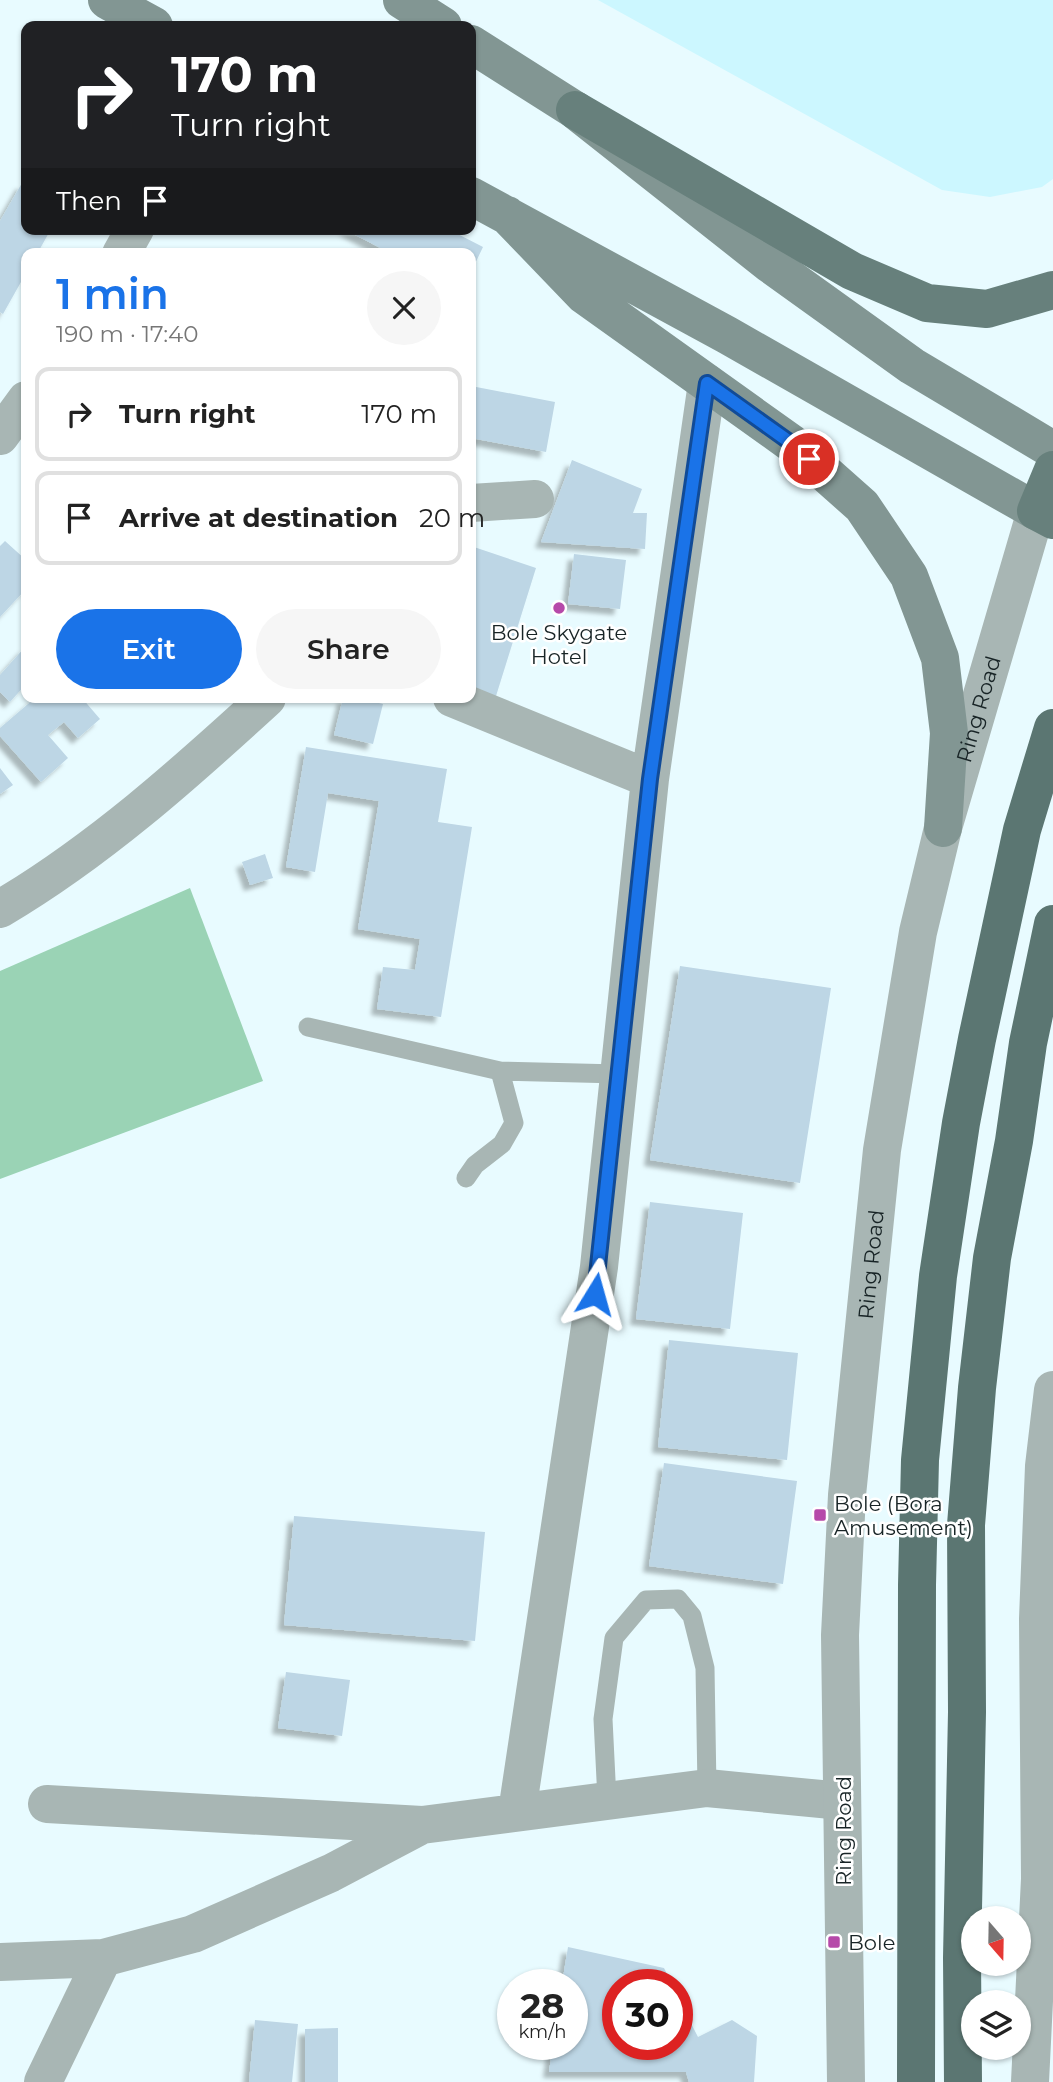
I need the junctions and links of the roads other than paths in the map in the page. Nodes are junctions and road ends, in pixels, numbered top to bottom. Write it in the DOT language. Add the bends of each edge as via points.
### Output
graph roads {
  1 [pos="107,0"];
  2 [pos="402,0"];
  3 [pos="145,21"];
  4 [pos="435,21"];
  5 [pos="476,47"];
  6 [pos="575,110"];
  7 [pos="476,199"];
  8 [pos="506,215"];
  9 [pos="1053,290"];
  10 [pos="707,383"];
  11 [pos="21,407"];
  12 [pos="0,436"];
  13 [pos="1053,450"];
  14 [pos="1053,470"];
  15 [pos="535,499"];
  16 [pos="476,503"];
  17 [pos="1044,515"];
  18 [pos="261,703"];
  19 [pos="464,703"];
  20 [pos="1053,728"];
  21 [pos="650,779"];
  22 [pos="943,828"];
  23 [pos="0,909"];
  24 [pos="1053,924"];
  25 [pos="308,1027"];
  26 [pos="500,1072"];
  27 [pos="619,1074"];
  28 [pos="466,1178"];
  29 [pos="1053,1390"];
  30 [pos="1046,1626"];
  31 [pos="707,1788"];
  32 [pos="607,1800"];
  33 [pos="842,1801"];
  34 [pos="47,1804"];
  35 [pos="517,1812"];
  36 [pos="422,1825"];
  37 [pos="103,1958"];
  38 [pos="0,1962"];
  39 [pos="43,2082"];
  40 [pos="846,2082"];
  41 [pos="916,2082"];
  42 [pos="963,2082"];
  43 [pos="1030,2082"];
  1 -- 3 [label="main road"];
  2 -- 4 [label="main road"];
  5 -- 6 [label="main road"];
  6 -- 9 [label="main road" via="852,271 927,303 987,309"];
  6 -- 13 [label="main road" via="781,272 912,366"];
  7 -- 8 [label="main road"];
  8 -- 10 [label="main road" via="584,295"];
  8 -- 17 [label="main road"];
  10 -- 21 [label="street"];
  10 -- 22 [label="main road" via="791,443 862,506 909,576 940,658 949,733"];
  11 -- 12 [label="street"];
  14 -- 17 [label="main road, Ring Road"];
  15 -- 16 [label="street"];
  17 -- 22 [label="street, Ring Road"];
  18 -- 23 [label="street" via="169,787 48,881"];
  19 -- 21 [label="street"];
  20 -- 41 [label="highway" via="1022,830 976,1039 938,1276 920,1460"];
  21 -- 27 [label="street"];
  22 -- 33 [label="street, Ring Road" via="918,932 901,1033 867,1285 845,1522 840,1635"];
  24 -- 42 [label="highway" via="992,1258 977,1388 967,1525"];
  25 -- 26 [label="lane"];
  26 -- 27 [label="lane"];
  26 -- 28 [label="lane" via="514,1123 502,1144"];
  27 -- 35 [label="street" via="599,1267"];
  29 -- 30 [label="street" via="1044,1466"];
  30 -- 43 [label="street"];
  31 -- 32 [label="street"];
  31 -- 32 [label="lane" via="705,1668 692,1616 678,1599 646,1600 614,1638 603,1719"];
  31 -- 33 [label="street"];
  32 -- 35 [label="street"];
  33 -- 40 [label="street, Ring Road"];
  34 -- 36 [label="street"];
  35 -- 36 [label="street"];
  36 -- 37 [label="street" via="331,1873 193,1934"];
  37 -- 38 [label="street"];
  37 -- 39 [label="street"];
}
